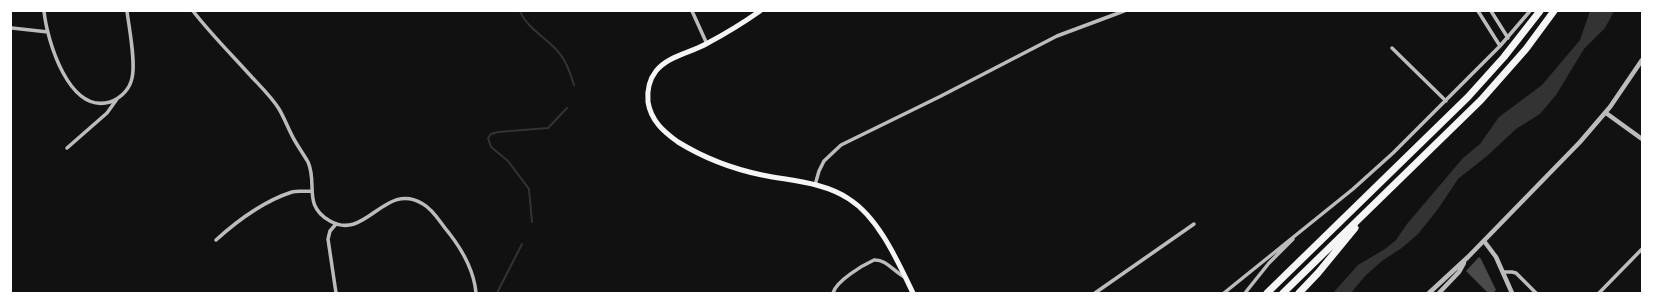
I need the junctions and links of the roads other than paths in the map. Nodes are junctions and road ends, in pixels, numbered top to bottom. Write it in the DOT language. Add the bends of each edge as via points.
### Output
graph roads {
  1 [pos="44,11"];
  2 [pos="127,11"];
  3 [pos="193,11"];
  4 [pos="692,11"];
  5 [pos="760,11"];
  6 [pos="1124,11"];
  7 [pos="1478,11"];
  8 [pos="1491,11"];
  9 [pos="1530,11"];
  10 [pos="1540,11"];
  11 [pos="1554,11"];
  12 [pos="12,28"];
  13 [pos="48,32"];
  14 [pos="1508,38"];
  15 [pos="707,44"];
  16 [pos="1500,46"];
  17 [pos="1392,48"];
  18 [pos="1642,60"];
  19 [pos="118,98"];
  20 [pos="1446,102"];
  21 [pos="1606,113"];
  22 [pos="1642,138"];
  23 [pos="67,148"];
  24 [pos="815,185"];
  25 [pos="311,191"];
  26 [pos="1364,215"];
  27 [pos="336,224"];
  28 [pos="1194,224"];
  29 [pos="1304,228"];
  30 [pos="216,240"];
  31 [pos="1484,241"];
  32 [pos="1642,249"];
  33 [pos="1465,261"];
  34 [pos="1503,272"];
  35 [pos="906,278"];
  36 [pos="336,293"];
  37 [pos="476,293"];
  38 [pos="833,293"];
  39 [pos="913,293"];
  40 [pos="1095,293"];
  41 [pos="1224,293"];
  42 [pos="1245,293"];
  43 [pos="1267,293"];
  44 [pos="1283,293"];
  45 [pos="1299,293"];
  46 [pos="1429,293"];
  47 [pos="1439,293"];
  48 [pos="1512,293"];
  49 [pos="1536,293"];
  50 [pos="1599,293"];
  1 -- 13 [label="street"];
  2 -- 19 [label="street" via="133,73 128,87"];
  3 -- 25 [label="street" via="279,109 308,162"];
  4 -- 15 [label="street"];
  5 -- 15 [label="main road"];
  6 -- 24 [label="street" via="1057,36 840,145 824,161"];
  7 -- 16 [label="street"];
  8 -- 14 [label="street"];
  9 -- 14 [label="street"];
  10 -- 43 [label="highway" via="1468,97"];
  11 -- 26 [label="highway" via="1526,49 1481,100"];
  12 -- 13 [label="street"];
  13 -- 19 [label="street" via="60,66 76,92 94,103 105,103"];
  14 -- 16 [label="street"];
  15 -- 24 [label="main road" via="669,60 653,75 648,87 648,98 650,111 656,122 664,131 694,151 716,161 752,173"];
  16 -- 20 [label="street"];
  17 -- 20 [label="street"];
  18 -- 21 [label="street"];
  19 -- 23 [label="street" via="107,113"];
  20 -- 29 [label="street" via="1378,167"];
  21 -- 22 [label="street"];
  21 -- 31 [label="street"];
  24 -- 35 [label="main road" via="843,195 863,209 878,228"];
  25 -- 27 [label="street" via="318,211"];
  25 -- 30 [label="street" via="293,192 267,204 244,217"];
  26 -- 44 [label="highway"];
  26 -- 45 [label="highway"];
  27 -- 36 [label="street" via="328,239"];
  27 -- 37 [label="street" via="347,226 363,221 394,200 409,199 419,202 430,209 459,247 471,268"];
  28 -- 40 [label="street"];
  29 -- 41 [label="street"];
  29 -- 42 [label="street"];
  31 -- 33 [label="street"];
  31 -- 34 [label="street"];
  32 -- 50 [label="street"];
  33 -- 46 [label="street"];
  33 -- 47 [label="street"];
  34 -- 48 [label="street"];
  34 -- 49 [label="street" via="1516,274"];
  35 -- 38 [label="street" via="896,273 885,262 874,260 836,285"];
  35 -- 39 [label="main road"];
}
